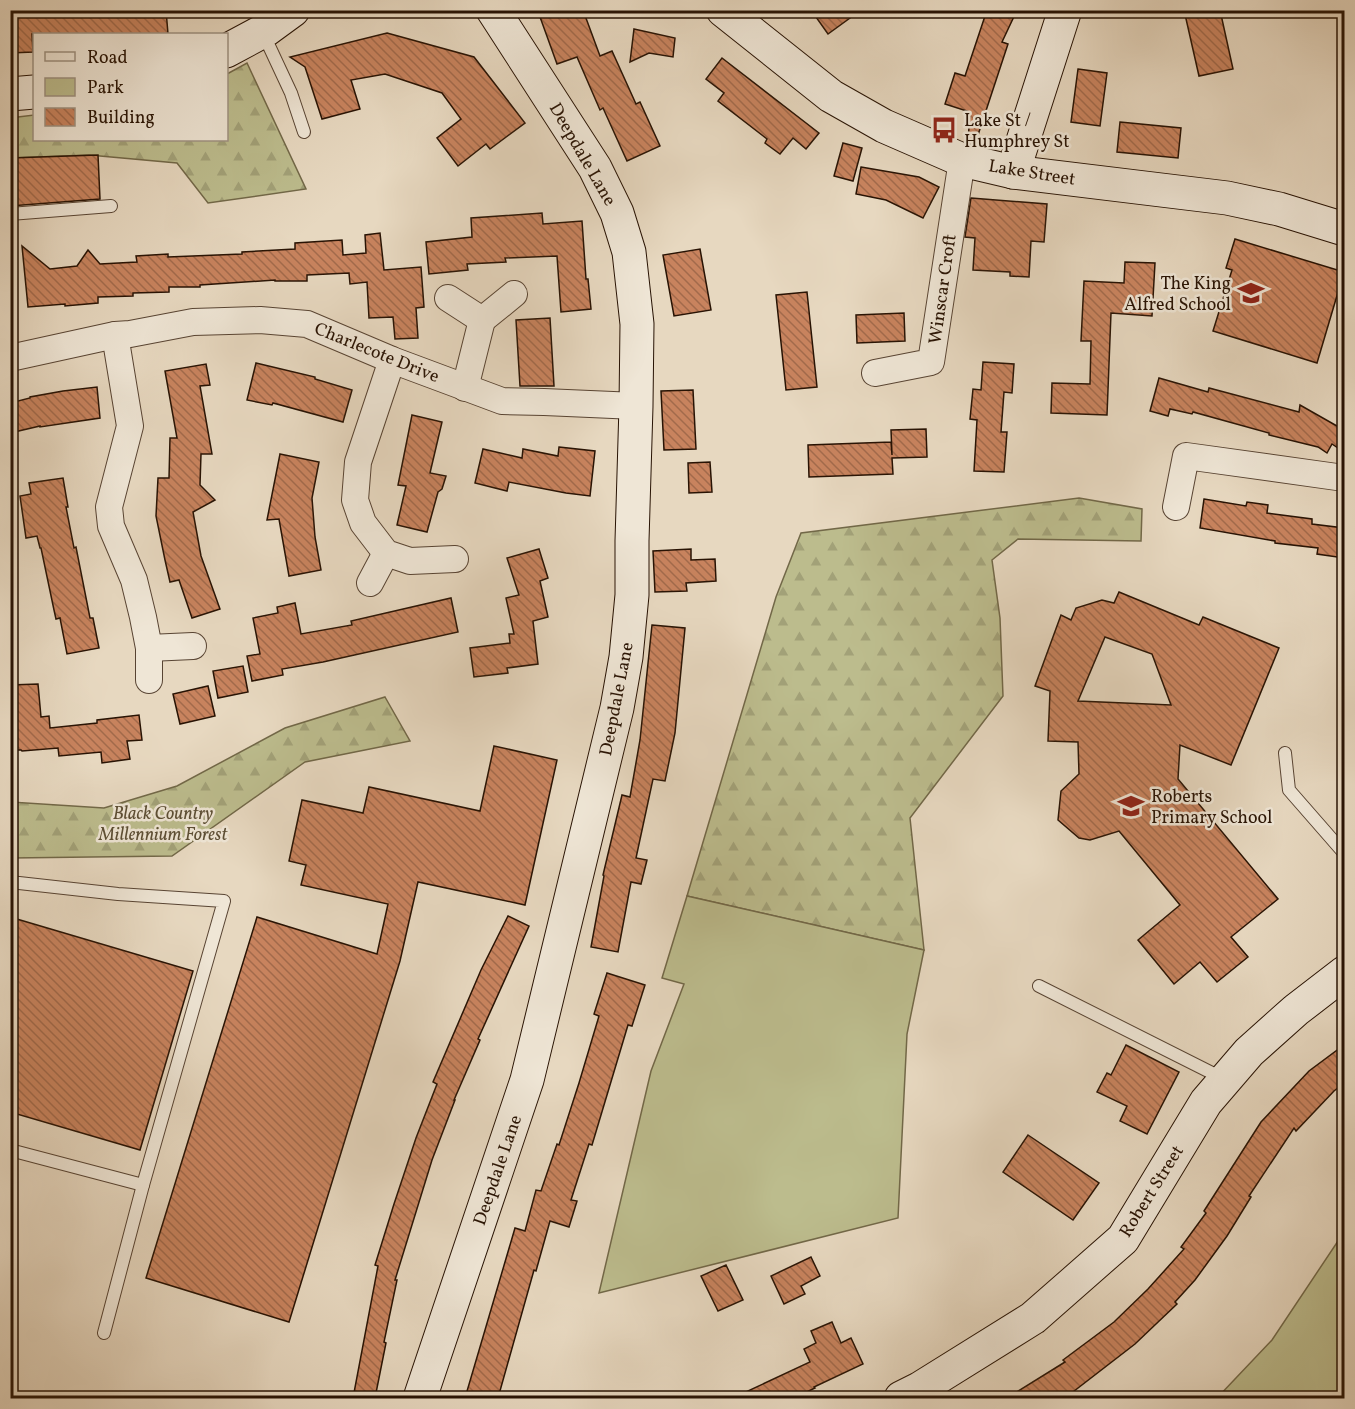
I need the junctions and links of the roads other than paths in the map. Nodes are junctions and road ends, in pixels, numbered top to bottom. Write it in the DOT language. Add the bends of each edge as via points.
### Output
graph roads {
  1 [pos="293,10"];
  2 [pos="493,10"];
  3 [pos="723,10"];
  4 [pos="1065,10"];
  5 [pos="262,32"];
  6 [pos="228,50"];
  7 [pos="33,92"];
  8 [pos="10,94"];
  9 [pos="304,132"];
  10 [pos="962,160"];
  11 [pos="1013,172"];
  12 [pos="111,206"];
  13 [pos="10,214"];
  14 [pos="1344,229"];
  15 [pos="514,294"];
  16 [pos="448,298"];
  17 [pos="482,320"];
  18 [pos="115,335"];
  19 [pos="10,358"];
  20 [pos="392,360"];
  21 [pos="875,373"];
  22 [pos="465,388"];
  23 [pos="636,406"];
  24 [pos="1344,478"];
  25 [pos="1176,507"];
  26 [pos="386,553"];
  27 [pos="455,559"];
  28 [pos="370,583"];
  29 [pos="193,646"];
  30 [pos="149,648"];
  31 [pos="149,680"];
  32 [pos="1285,753"];
  33 [pos="1344,853"];
  34 [pos="10,882"];
  35 [pos="1344,973"];
  36 [pos="1039,986"];
  37 [pos="1225,1080"];
  38 [pos="10,1150"];
  39 [pos="143,1185"];
  40 [pos="104,1334"];
  41 [pos="420,1398"];
  42 [pos="901,1398"];
  1 -- 5 [label="street"];
  2 -- 23 [label="street, Deepdale Lane" via="595,168 617,213 629,252 637,324"];
  3 -- 10 [label="street, Lake Street" via="831,96 884,126"];
  4 -- 11 [label="street"];
  5 -- 6 [label="street"];
  5 -- 9 [label="lane" via="291,93"];
  7 -- 8 [label="street"];
  10 -- 11 [label="street, Lake Street"];
  10 -- 21 [label="street, Winscar Croft" via="932,362"];
  11 -- 14 [label="street, Lake Street" via="1227,198"];
  12 -- 13 [label="lane"];
  15 -- 17 [label="street"];
  16 -- 17 [label="street"];
  17 -- 22 [label="street"];
  18 -- 19 [label="street, Charlecote Drive"];
  18 -- 20 [label="street, Charlecote Drive" via="193,322 296,323 307,324"];
  18 -- 30 [label="street" via="130,426 109,507 111,526 134,580"];
  20 -- 22 [label="street, Charlecote Drive"];
  20 -- 26 [label="street" via="358,462 355,500 363,523"];
  22 -- 23 [label="street, Charlecote Drive" via="502,402"];
  23 -- 41 [label="street, Deepdale Lane" via="632,595 617,708 527,1080"];
  24 -- 25 [label="street" via="1186,456"];
  26 -- 27 [label="street" via="410,561"];
  26 -- 28 [label="street"];
  29 -- 30 [label="street"];
  30 -- 31 [label="street"];
  32 -- 33 [label="lane" via="1289,790"];
  34 -- 39 [label="lane" via="224,901"];
  35 -- 37 [label="street, Robert Street" via="1249,1052"];
  36 -- 37 [label="lane"];
  37 -- 42 [label="street, Robert Street" via="1206,1102 1123,1239 1033,1318"];
  38 -- 39 [label="lane"];
  39 -- 40 [label="lane"];
}
